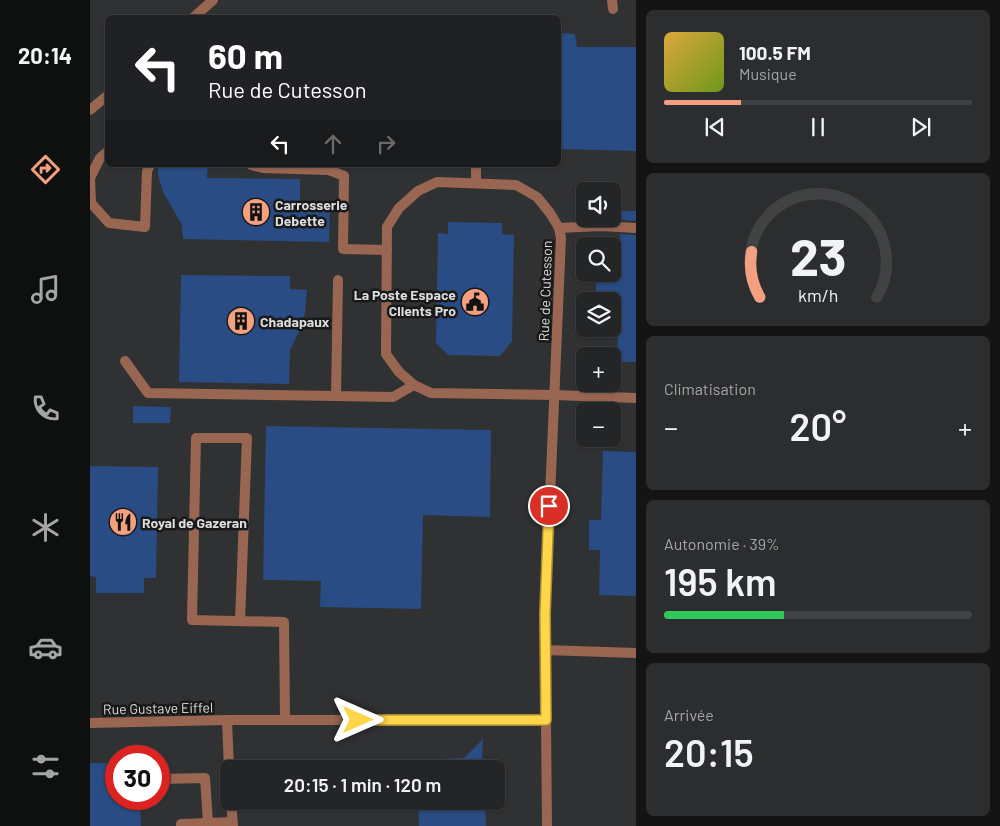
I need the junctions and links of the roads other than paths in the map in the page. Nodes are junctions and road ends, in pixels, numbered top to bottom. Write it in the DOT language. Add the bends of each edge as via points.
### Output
graph roads {
  1 [pos="213,0"];
  2 [pos="196,15"];
  3 [pos="105,98"];
  4 [pos="90,110"];
  5 [pos="105,154"];
  6 [pos="149,167"];
  7 [pos="259,167"];
  8 [pos="476,167"];
  9 [pos="476,183"];
  10 [pos="559,228"];
  11 [pos="636,228"];
  12 [pos="387,250"];
  13 [pos="338,280"];
  14 [pos="125,361"];
  15 [pos="414,385"];
  16 [pos="554,395"];
  17 [pos="336,396"];
  18 [pos="636,398"];
  19 [pos="240,621"];
  20 [pos="545,650"];
  21 [pos="636,653"];
  22 [pos="227,720"];
  23 [pos="285,720"];
  24 [pos="546,720"];
  25 [pos="90,723"];
  26 [pos="229,760"];
  27 [pos="170,779"];
  28 [pos="232,810"];
  29 [pos="208,823"];
  30 [pos="233,824"];
  31 [pos="181,826"];
  32 [pos="547,826"];
  1 -- 2 [label="street"];
  3 -- 4 [label="street"];
  5 -- 6 [label="street" via="90,178 92,204 109,222 145,227"];
  7 -- 12 [label="street" via="329,170 344,176 343,249"];
  8 -- 9 [label="street"];
  9 -- 10 [label="street, Rue de Cutesson" via="516,185 537,197"];
  9 -- 12 [label="street, Rue de Cutesson" via="436,182 418,191 399,208 387,227"];
  10 -- 11 [label="street"];
  10 -- 16 [label="street, Rue de Cutesson"];
  12 -- 15 [label="street, Rue de Cutesson" via="386,354"];
  13 -- 17 [label="street"];
  14 -- 17 [label="street" via="148,393"];
  15 -- 16 [label="street, Rue de Cutesson" via="431,393"];
  15 -- 17 [label="street" via="393,397"];
  16 -- 18 [label="street, Rue de Cutesson"];
  16 -- 20 [label="street, Rue de Cutesson"];
  19 -- 19 [label="street" via="192,620 196,438 247,438"];
  19 -- 23 [label="street" via="284,622"];
  20 -- 21 [label="street"];
  20 -- 24 [label="street, Rue de Cutesson"];
  22 -- 23 [label="street, Rue Gustave Eiffel"];
  22 -- 25 [label="street, Rue Gustave Eiffel"];
  22 -- 26 [label="street, Rue Gustave Eiffel"];
  23 -- 24 [label="street, Rue Gustave Eiffel"];
  24 -- 32 [label="street"];
  27 -- 29 [label="street" via="205,778"];
  28 -- 30 [label="street"];
  29 -- 30 [label="street"];
  29 -- 31 [label="street"];
}
